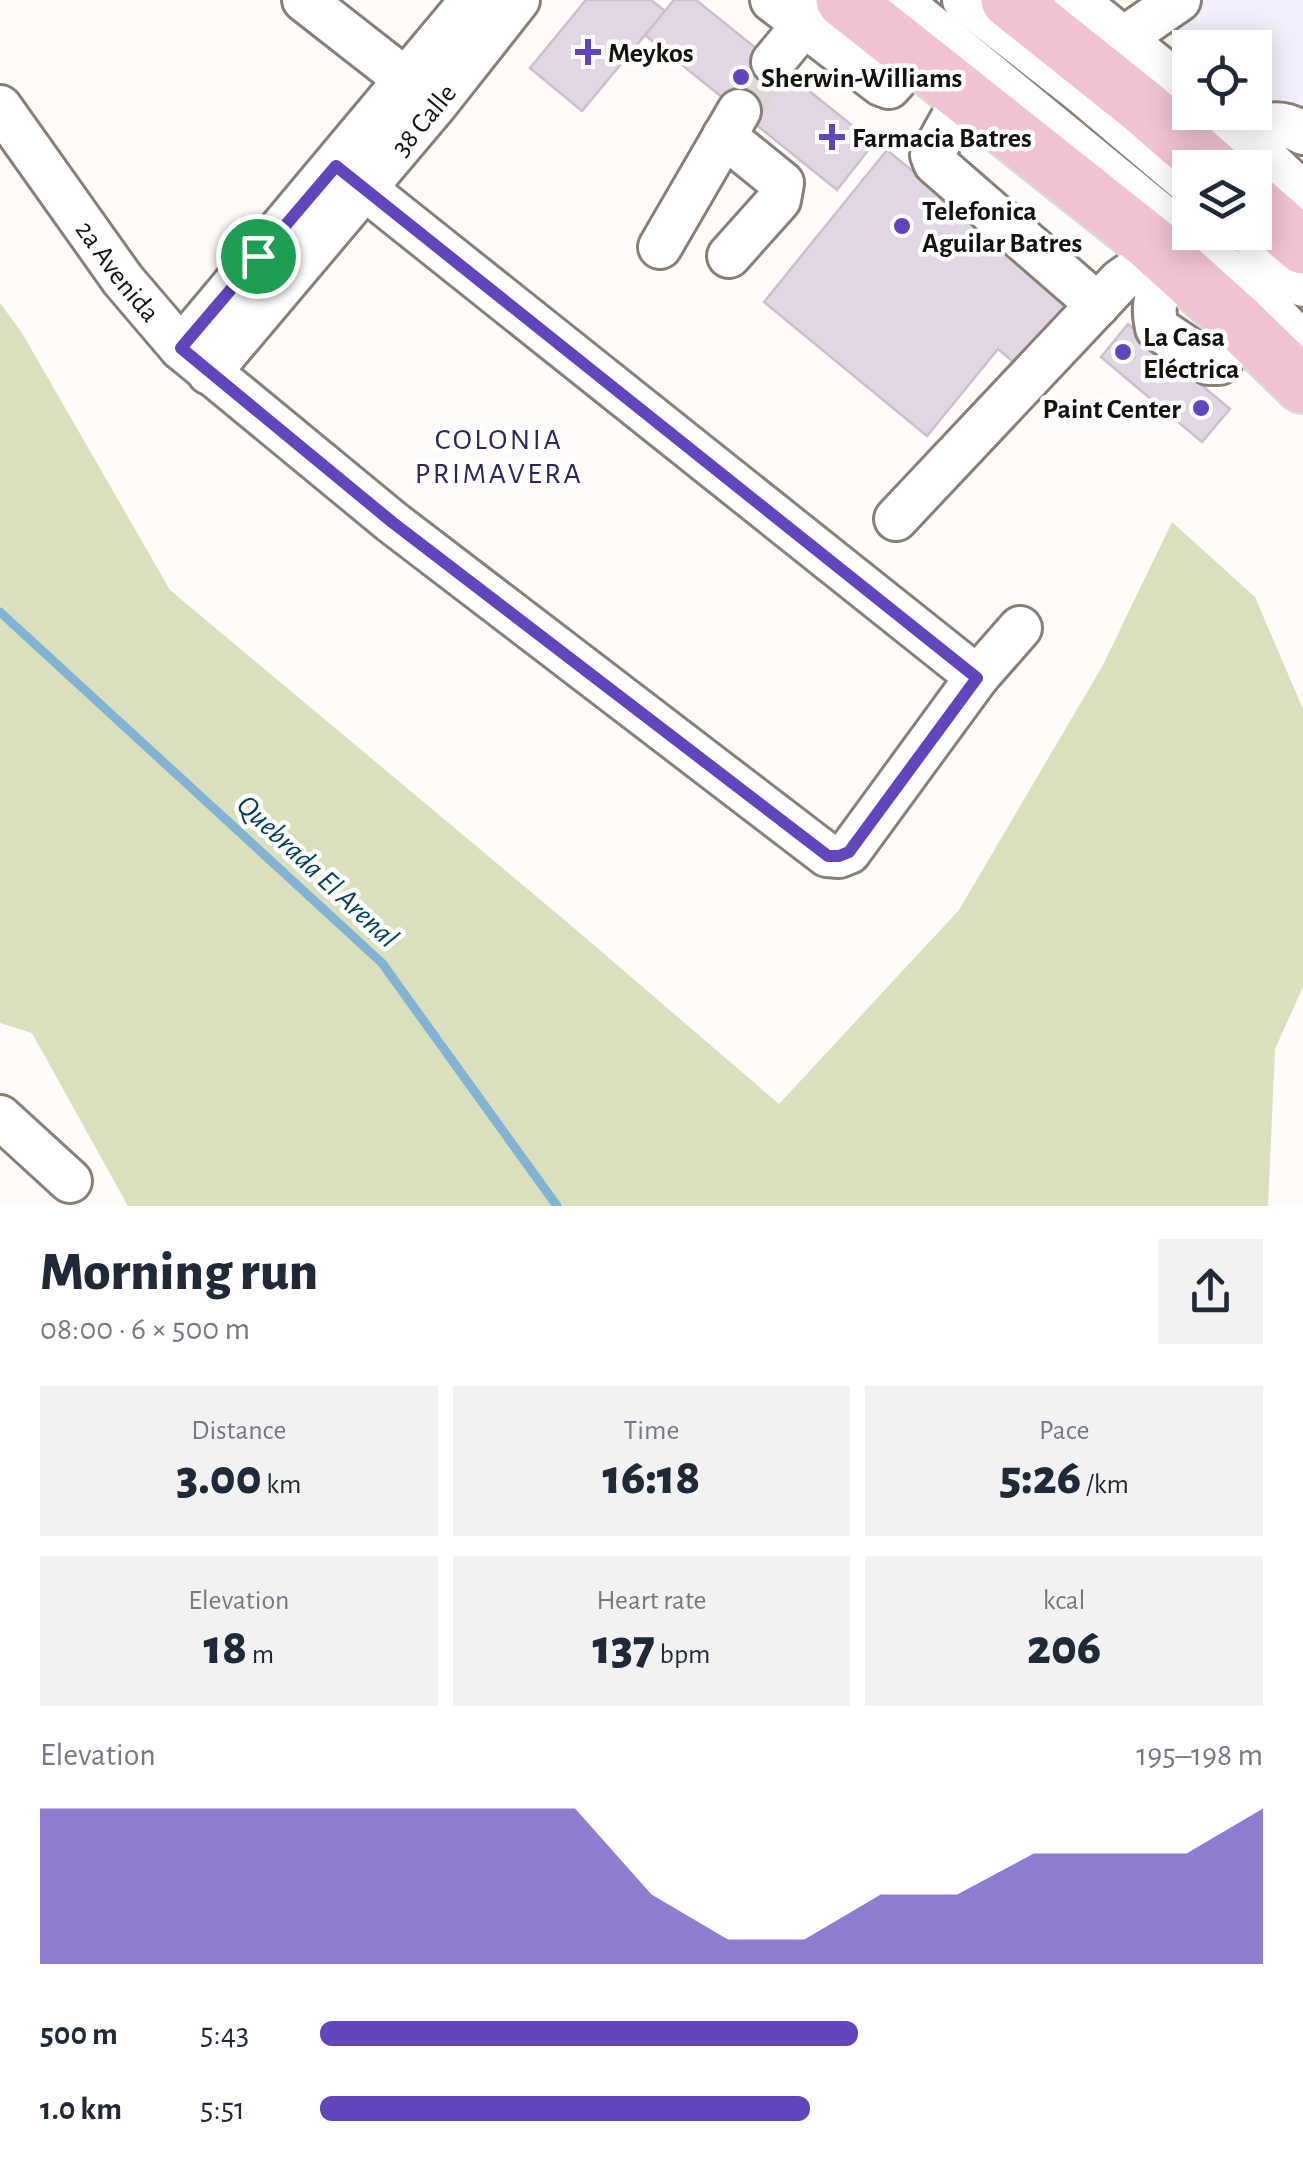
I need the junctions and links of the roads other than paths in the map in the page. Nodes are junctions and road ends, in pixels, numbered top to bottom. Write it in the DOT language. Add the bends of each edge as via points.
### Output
graph roads {
  1 [pos="304,0"];
  2 [pos="472,0"];
  3 [pos="518,0"];
  4 [pos="899,0"];
  5 [pos="964,0"];
  6 [pos="1009,0"];
  7 [pos="1076,0"];
  8 [pos="1180,0"];
  9 [pos="811,6"];
  10 [pos="1124,38"];
  11 [pos="773,62"];
  12 [pos="1172,78"];
  13 [pos="421,92"];
  14 [pos="965,96"];
  15 [pos="0,108"];
  16 [pos="1303,133"];
  17 [pos="1224,150"];
  18 [pos="1234,150"];
  19 [pos="1172,169"];
  20 [pos="350,177"];
  21 [pos="1272,177"];
  22 [pos="1303,194"];
  23 [pos="1272,219"];
  24 [pos="1172,237"];
  25 [pos="1172,238"];
  26 [pos="1172,245"];
  27 [pos="1303,246"];
  28 [pos="660,247"];
  29 [pos="1184,250"];
  30 [pos="1191,250"];
  31 [pos="1269,250"];
  32 [pos="729,256"];
  33 [pos="1303,285"];
  34 [pos="1098,306"];
  35 [pos="1303,344"];
  36 [pos="195,360"];
  37 [pos="1303,386"];
  38 [pos="896,519"];
  39 [pos="1020,628"];
  40 [pos="977,678"];
  41 [pos="0,1117"];
  42 [pos="70,1181"];
  1 -- 13 [label="street"];
  2 -- 13 [label="street, 38 Calle"];
  3 -- 13 [label="street, 38 Calle"];
  4 -- 24 [label="street"];
  5 -- 19 [label="street"];
  6 -- 17 [label="highway" via="1144,108"];
  7 -- 10 [label="street"];
  8 -- 10 [label="street"];
  9 -- 11 [label="street"];
  9 -- 14 [label="highway" via="916,57"];
  10 -- 12 [label="street"];
  13 -- 20 [label="street, 38 Calle"];
  14 -- 25 [label="highway"];
  14 -- 34 [label="street" via="932,155 935,163"];
  15 -- 36 [label="street, 2a Avenida" via="122,280"];
  16 -- 18 [label="street" via="1286,124 1264,126"];
  20 -- 36 [label="street, 38 Calle"];
  20 -- 40 [label="street"];
  21 -- 22 [label="street"];
  23 -- 27 [label="highway"];
  26 -- 34 [label="street" via="1120,281"];
  28 -- 32 [label="street" via="732,124 782,183 779,200"];
  29 -- 37 [label="highway" via="1243,327"];
  30 -- 35 [label="street" via="1248,286"];
  31 -- 33 [label="street"];
  34 -- 38 [label="street"];
  36 -- 40 [label="street, 2a Avenida" via="392,522 828,856 849,852"];
  39 -- 40 [label="street"];
  41 -- 42 [label="street"];
}
